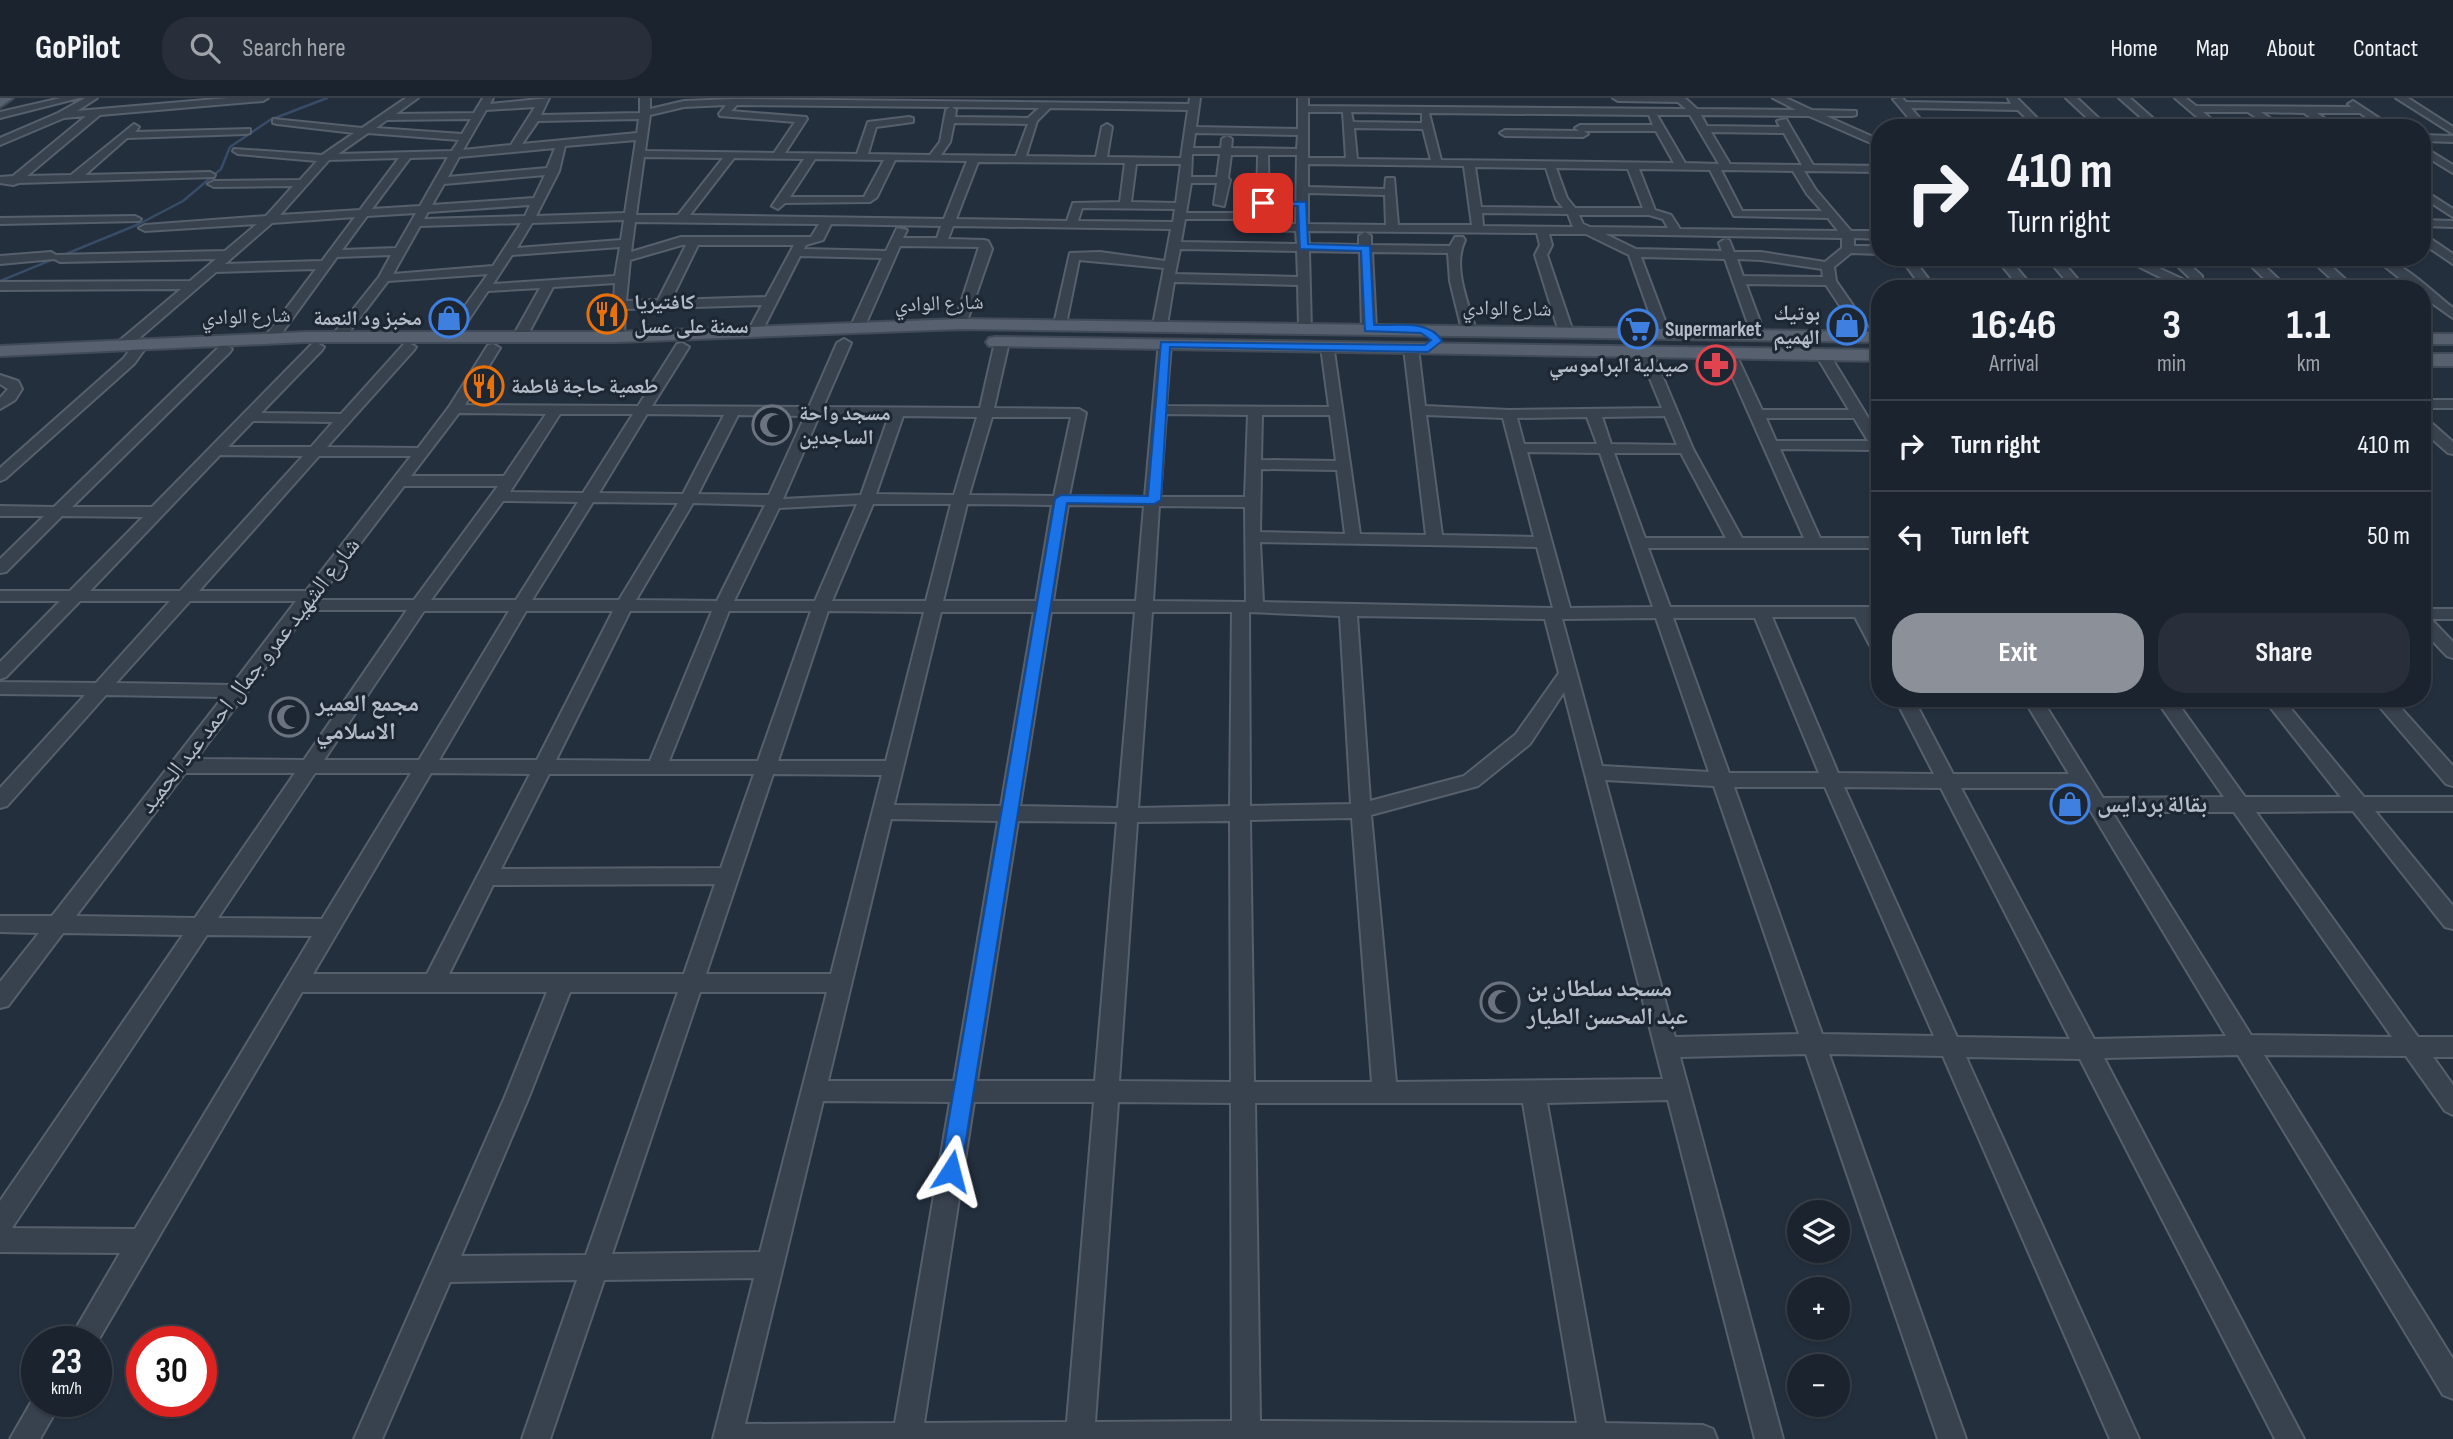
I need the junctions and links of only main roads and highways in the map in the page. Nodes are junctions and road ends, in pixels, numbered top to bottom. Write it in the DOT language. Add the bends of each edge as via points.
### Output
graph roads {
  1 [pos="6,98"];
  2 [pos="0,103"];
  3 [pos="1423,329"];
  4 [pos="1162,334"];
  5 [pos="1465,336"];
  6 [pos="1871,336"];
  7 [pos="2431,339"];
  8 [pos="2453,339"];
  9 [pos="133,347"];
  10 [pos="1419,348"];
  11 [pos="0,351"];
  12 [pos="60,353"];
  13 [pos="1871,356"];
  14 [pos="2431,360"];
  15 [pos="2452,361"];
  16 [pos="0,362"];
  1 -- 2 [label="main road"];
  3 -- 4 [label="main road, شارع الوادي" via="1306,327"];
  3 -- 5 [label="main road, شارع الوادي"];
  3 -- 10 [label="main road" via="1436,338 1435,344"];
  4 -- 9 [label="main road, شارع الوادي" via="1002,342 682,347"];
  4 -- 9 [label="main road, شارع الوادي" via="1060,324 960,324 617,337 271,338"];
  4 -- 10 [label="main road, شارع الوادي"];
  5 -- 6 [label="main road, شارع الوادي" via="1566,331"];
  5 -- 10 [label="main road, شارع الوادي"];
  5 -- 13 [label="main road, شارع الوادي" via="1646,352"];
  7 -- 8 [label="main road"];
  9 -- 12 [label="main road, شارع الوادي"];
  11 -- 12 [label="main road, شارع الوادي"];
  12 -- 16 [label="main road, شارع الوادي"];
  14 -- 15 [label="main road"];
}
